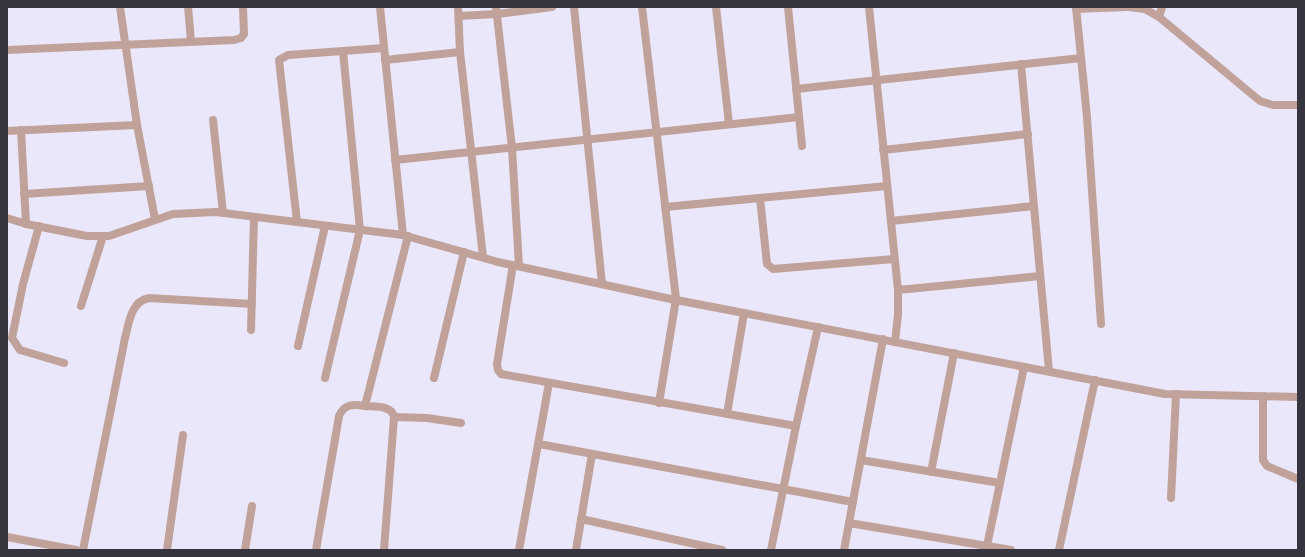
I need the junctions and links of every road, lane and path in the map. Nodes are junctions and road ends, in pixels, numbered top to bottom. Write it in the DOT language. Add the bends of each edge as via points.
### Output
graph roads {
  1 [pos="120,7"];
  2 [pos="188,7"];
  3 [pos="243,7"];
  4 [pos="380,7"];
  5 [pos="552,7"];
  6 [pos="574,7"];
  7 [pos="642,7"];
  8 [pos="716,7"];
  9 [pos="788,7"];
  10 [pos="869,7"];
  11 [pos="1128,7"];
  12 [pos="1162,7"];
  13 [pos="1076,8"];
  14 [pos="496,10"];
  15 [pos="458,11"];
  16 [pos="1159,17"];
  17 [pos="191,41"];
  18 [pos="124,43"];
  19 [pos="384,48"];
  20 [pos="7,50"];
  21 [pos="344,51"];
  22 [pos="460,52"];
  23 [pos="1081,58"];
  24 [pos="385,60"];
  25 [pos="1022,64"];
  26 [pos="876,81"];
  27 [pos="796,89"];
  28 [pos="1298,105"];
  29 [pos="799,117"];
  30 [pos="213,120"];
  31 [pos="729,124"];
  32 [pos="137,125"];
  33 [pos="21,130"];
  34 [pos="7,131"];
  35 [pos="657,132"];
  36 [pos="1028,134"];
  37 [pos="586,140"];
  38 [pos="802,146"];
  39 [pos="512,148"];
  40 [pos="883,150"];
  41 [pos="473,152"];
  42 [pos="396,160"];
  43 [pos="149,186"];
  44 [pos="887,186"];
  45 [pos="24,194"];
  46 [pos="760,198"];
  47 [pos="1034,206"];
  48 [pos="665,207"];
  49 [pos="223,213"];
  50 [pos="254,217"];
  51 [pos="7,218"];
  52 [pos="155,219"];
  53 [pos="891,221"];
  54 [pos="297,222"];
  55 [pos="26,224"];
  56 [pos="39,226"];
  57 [pos="325,226"];
  58 [pos="360,230"];
  59 [pos="102,236"];
  60 [pos="406,236"];
  61 [pos="464,252"];
  62 [pos="483,258"];
  63 [pos="894,259"];
  64 [pos="516,266"];
  65 [pos="1040,276"];
  66 [pos="602,284"];
  67 [pos="898,290"];
  68 [pos="676,300"];
  69 [pos="252,304"];
  70 [pos="81,306"];
  71 [pos="744,312"];
  72 [pos="1101,324"];
  73 [pos="818,327"];
  74 [pos="251,330"];
  75 [pos="883,339"];
  76 [pos="895,342"];
  77 [pos="298,346"];
  78 [pos="954,353"];
  79 [pos="64,363"];
  80 [pos="1024,366"];
  81 [pos="1049,371"];
  82 [pos="325,378"];
  83 [pos="434,378"];
  84 [pos="1095,380"];
  85 [pos="550,383"];
  86 [pos="1176,394"];
  87 [pos="1263,396"];
  88 [pos="1298,397"];
  89 [pos="659,403"];
  90 [pos="365,406"];
  91 [pos="727,414"];
  92 [pos="394,417"];
  93 [pos="461,423"];
  94 [pos="796,426"];
  95 [pos="183,434"];
  96 [pos="539,444"];
  97 [pos="592,454"];
  98 [pos="861,460"];
  99 [pos="931,472"];
  100 [pos="1298,479"];
  101 [pos="1000,483"];
  102 [pos="783,489"];
  103 [pos="1171,498"];
  104 [pos="853,502"];
  105 [pos="252,506"];
  106 [pos="581,519"];
  107 [pos="849,523"];
  108 [pos="7,537"];
  109 [pos="987,546"];
  110 [pos="76,550"];
  111 [pos="83,550"];
  112 [pos="167,550"];
  113 [pos="245,550"];
  114 [pos="316,550"];
  115 [pos="384,550"];
  116 [pos="519,550"];
  117 [pos="576,550"];
  118 [pos="722,550"];
  119 [pos="771,550"];
  120 [pos="844,550"];
  121 [pos="1011,550"];
  122 [pos="1059,550"];
  1 -- 18 [label="street"];
  2 -- 17 [label="street"];
  3 -- 17 [label="street" via="244,34 241,38"];
  4 -- 19 [label="street"];
  5 -- 14 [label="street"];
  6 -- 37 [label="street"];
  7 -- 35 [label="street"];
  8 -- 31 [label="street"];
  9 -- 27 [label="street"];
  10 -- 26 [label="street"];
  11 -- 13 [label="street"];
  11 -- 16 [label="street" via="1145,9"];
  12 -- 16 [label="street"];
  13 -- 23 [label="street"];
  14 -- 15 [label="street"];
  14 -- 39 [label="street"];
  15 -- 22 [label="street"];
  16 -- 28 [label="street" via="1260,101 1273,105"];
  17 -- 18 [label="street"];
  18 -- 20 [label="street"];
  18 -- 32 [label="street"];
  19 -- 21 [label="street"];
  19 -- 24 [label="street"];
  21 -- 54 [label="street" via="288,55 279,60"];
  21 -- 58 [label="street"];
  22 -- 24 [label="street"];
  22 -- 41 [label="street"];
  23 -- 25 [label="street"];
  23 -- 72 [label="street"];
  24 -- 42 [label="street"];
  25 -- 26 [label="street"];
  25 -- 36 [label="street"];
  26 -- 27 [label="street"];
  26 -- 40 [label="street"];
  27 -- 29 [label="street"];
  29 -- 31 [label="street"];
  29 -- 38 [label="street"];
  30 -- 49 [label="street"];
  31 -- 35 [label="street"];
  32 -- 33 [label="street"];
  32 -- 43 [label="street"];
  33 -- 34 [label="street"];
  33 -- 45 [label="street"];
  35 -- 37 [label="street"];
  35 -- 48 [label="street"];
  36 -- 40 [label="street"];
  36 -- 47 [label="street"];
  37 -- 39 [label="street"];
  37 -- 66 [label="street"];
  39 -- 41 [label="street"];
  39 -- 64 [label="street"];
  40 -- 44 [label="street"];
  41 -- 42 [label="street"];
  41 -- 62 [label="street"];
  42 -- 60 [label="street"];
  43 -- 45 [label="street"];
  43 -- 52 [label="street"];
  44 -- 46 [label="street"];
  44 -- 53 [label="street"];
  45 -- 55 [label="street"];
  46 -- 48 [label="street"];
  46 -- 63 [label="street" via="766,264 770,268"];
  47 -- 53 [label="street"];
  47 -- 65 [label="street"];
  48 -- 68 [label="street"];
  49 -- 50 [label="street"];
  49 -- 52 [label="street" via="173,214"];
  50 -- 54 [label="street"];
  50 -- 69 [label="street"];
  51 -- 55 [label="street"];
  52 -- 59 [label="street" via="109,236"];
  53 -- 63 [label="street"];
  54 -- 57 [label="street"];
  55 -- 56 [label="street"];
  56 -- 59 [label="street" via="86,236"];
  56 -- 79 [label="street" via="12,338 20,350"];
  57 -- 58 [label="street"];
  57 -- 77 [label="street"];
  58 -- 60 [label="street"];
  58 -- 82 [label="street"];
  59 -- 70 [label="street"];
  60 -- 61 [label="street"];
  60 -- 90 [label="street"];
  61 -- 62 [label="street"];
  61 -- 83 [label="street"];
  62 -- 64 [label="street"];
  63 -- 67 [label="street"];
  64 -- 66 [label="street"];
  64 -- 85 [label="street" via="497,368 501,374"];
  65 -- 67 [label="street"];
  65 -- 81 [label="street"];
  66 -- 68 [label="street"];
  67 -- 76 [label="street"];
  68 -- 71 [label="street"];
  68 -- 89 [label="street"];
  69 -- 74 [label="street"];
  69 -- 111 [label="street" via="149,298 141,299 136,304 125,338"];
  71 -- 73 [label="street"];
  71 -- 91 [label="street"];
  73 -- 75 [label="street"];
  73 -- 94 [label="street"];
  75 -- 76 [label="street"];
  75 -- 98 [label="street"];
  76 -- 78 [label="street"];
  78 -- 80 [label="street"];
  78 -- 99 [label="street"];
  80 -- 81 [label="street"];
  80 -- 101 [label="street"];
  81 -- 84 [label="street"];
  84 -- 86 [label="street"];
  84 -- 122 [label="street"];
  85 -- 89 [label="street"];
  85 -- 96 [label="street"];
  86 -- 87 [label="street"];
  86 -- 103 [label="street"];
  87 -- 88 [label="street"];
  87 -- 100 [label="street" via="1263,460 1267,466"];
  89 -- 91 [label="street"];
  90 -- 92 [label="street" via="389,410 394,413"];
  90 -- 114 [label="street" via="353,404 345,407 339,416"];
  91 -- 94 [label="street"];
  92 -- 93 [label="street"];
  92 -- 115 [label="street"];
  94 -- 102 [label="street"];
  95 -- 112 [label="street"];
  96 -- 97 [label="street"];
  96 -- 116 [label="street"];
  97 -- 102 [label="street"];
  97 -- 106 [label="street"];
  98 -- 99 [label="street"];
  98 -- 104 [label="street"];
  99 -- 101 [label="street"];
  101 -- 109 [label="street"];
  102 -- 104 [label="street"];
  102 -- 119 [label="street"];
  104 -- 107 [label="street"];
  105 -- 113 [label="street"];
  106 -- 117 [label="street"];
  106 -- 118 [label="street"];
  107 -- 109 [label="street"];
  107 -- 120 [label="street"];
  108 -- 110 [label="street"];
  109 -- 121 [label="street"];
}
